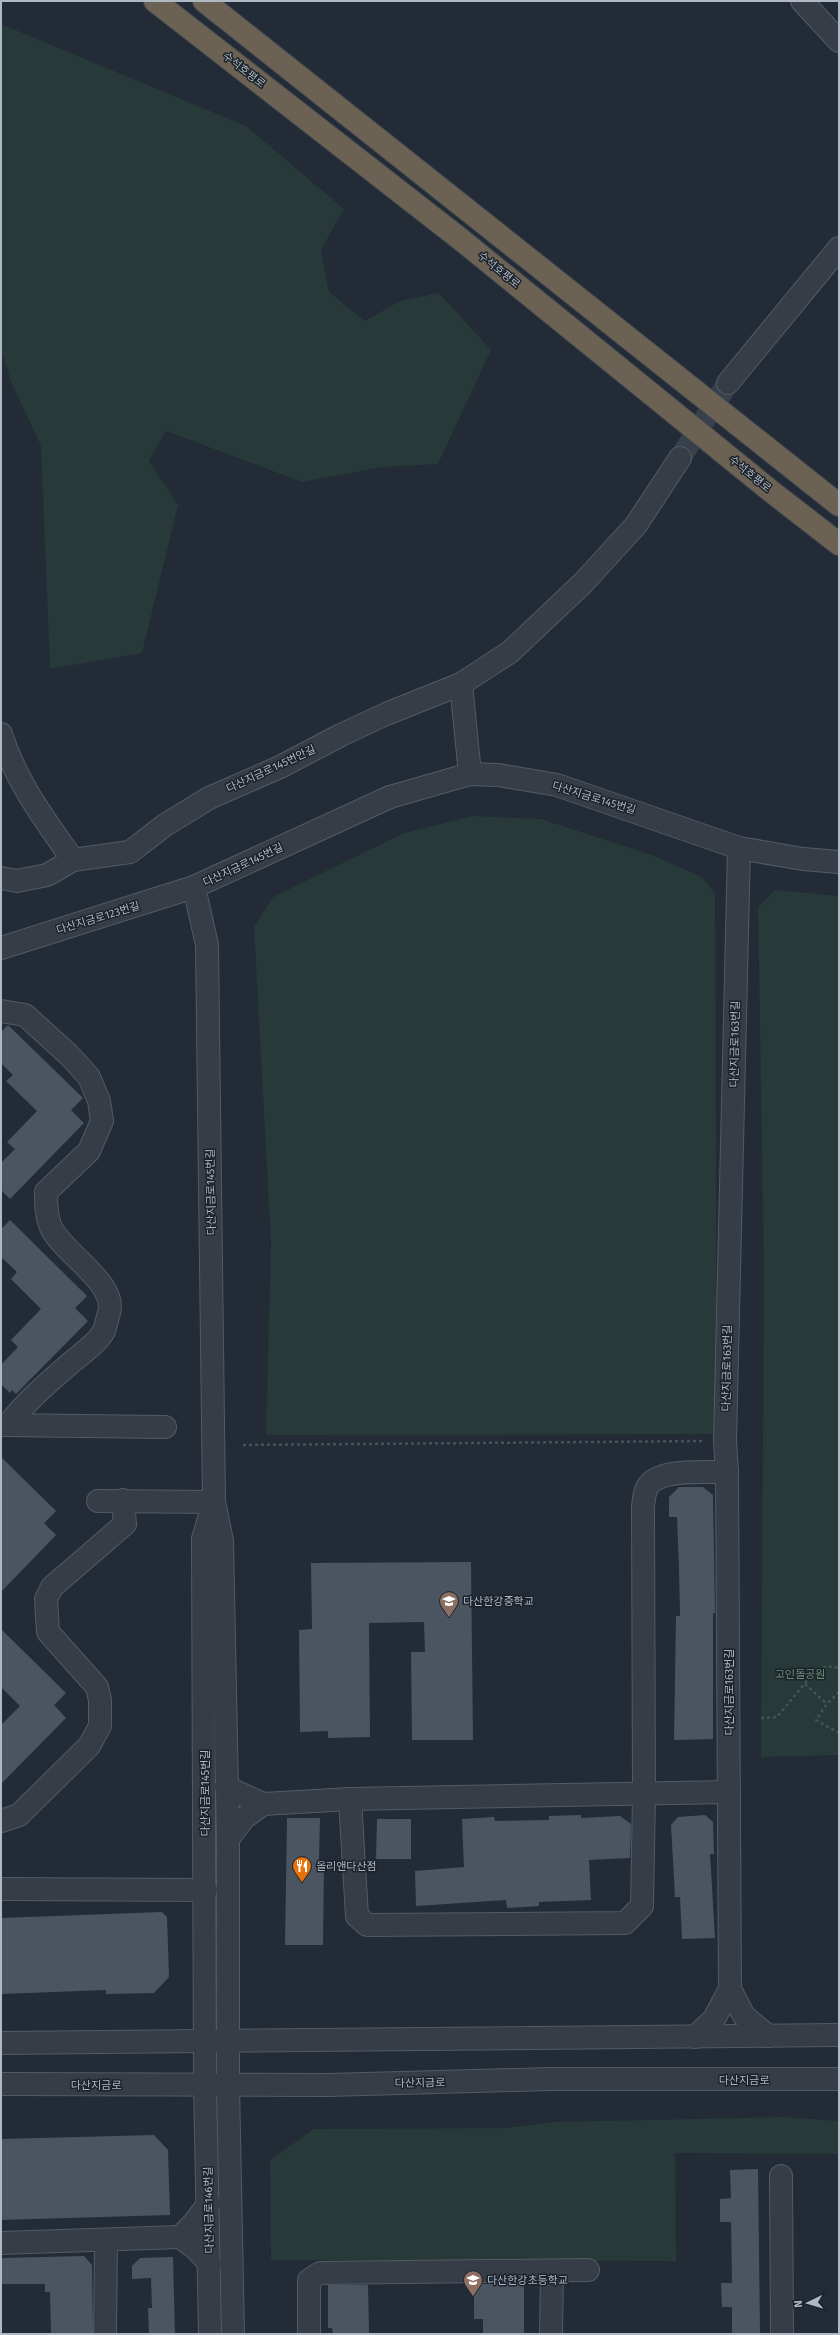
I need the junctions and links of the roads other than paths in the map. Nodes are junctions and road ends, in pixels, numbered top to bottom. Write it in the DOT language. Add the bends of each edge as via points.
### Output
graph roads {
  1 [pos="155,1"];
  2 [pos="204,1"];
  3 [pos="802,1"];
  4 [pos="839,41"];
  5 [pos="839,248"];
  6 [pos="728,383"];
  7 [pos="680,458"];
  8 [pos="839,505"];
  9 [pos="839,544"];
  10 [pos="461,684"];
  11 [pos="1,734"];
  12 [pos="470,774"];
  13 [pos="739,848"];
  14 [pos="73,860"];
  15 [pos="839,862"];
  16 [pos="1,878"];
  17 [pos="194,887"];
  18 [pos="1,948"];
  19 [pos="1,1011"];
  20 [pos="5,1425"];
  21 [pos="165,1427"];
  22 [pos="727,1472"];
  23 [pos="123,1500"];
  24 [pos="98,1502"];
  25 [pos="214,1502"];
  26 [pos="226,1787"];
  27 [pos="729,1792"];
  28 [pos="644,1794"];
  29 [pos="350,1799"];
  30 [pos="263,1804"];
  31 [pos="1,1820"];
  32 [pos="228,1839"];
  33 [pos="1,1889"];
  34 [pos="206,1890"];
  35 [pos="730,1989"];
  36 [pos="839,2035"];
  37 [pos="768,2036"];
  38 [pos="695,2037"];
  39 [pos="205,2042"];
  40 [pos="228,2042"];
  41 [pos="1,2043"];
  42 [pos="839,2079"];
  43 [pos="1,2084"];
  44 [pos="205,2085"];
  45 [pos="228,2085"];
  46 [pos="781,2176"];
  47 [pos="209,2203"];
  48 [pos="180,2237"];
  49 [pos="106,2241"];
  50 [pos="1,2243"];
  51 [pos="210,2264"];
  52 [pos="588,2270"];
  53 [pos="552,2271"];
  54 [pos="105,2334"];
  55 [pos="210,2334"];
  56 [pos="233,2334"];
  57 [pos="309,2334"];
  58 [pos="551,2334"];
  59 [pos="782,2334"];
  1 -- 9 [label="highway, 수석호평로" via="459,238"];
  2 -- 8 [label="highway"];
  3 -- 4 [label="street"];
  5 -- 6 [label="street"];
  7 -- 10 [label="street, 다산지금로145번안길" via="636,525 583,583 510,652"];
  10 -- 12 [label="street"];
  10 -- 14 [label="street, 다산지금로145번안길" via="386,714 280,767 209,798 130,852"];
  11 -- 14 [label="street" via="8,757 30,800"];
  12 -- 13 [label="street, 다산지금로145번길" via="498,775 557,785"];
  12 -- 17 [label="street, 다산지금로145번길" via="390,797"];
  13 -- 15 [label="street" via="803,859"];
  13 -- 22 [label="street, 다산지금로163번길" via="725,1441"];
  14 -- 16 [label="street, 다산지금로145번안길" via="47,874 17,881"];
  17 -- 18 [label="street, 다산지금로123번길"];
  17 -- 25 [label="street, 다산지금로145번길" via="207,945"];
  19 -- 20 [label="street" via="25,1015 69,1055 89,1077 99,1101 102,1121 89,1151 46,1192 45,1206 50,1226 60,1241 96,1276 106,1294 110,1310 103,1331"];
  20 -- 21 [label="street"];
  22 -- 27 [label="street, 다산지금로163번길"];
  22 -- 28 [label="street" via="667,1474 656,1477 647,1488 643,1506"];
  23 -- 24 [label="street"];
  23 -- 25 [label="street"];
  23 -- 31 [label="street" via="125,1524 52,1587 46,1599 48,1632 97,1687 100,1726 89,1746 19,1815"];
  25 -- 26 [label="street, 다산지금로145번길" via="222,1541"];
  25 -- 34 [label="street, 다산지금로145번길" via="203,1539"];
  26 -- 30 [label="street"];
  26 -- 32 [label="street, 다산지금로145번길"];
  27 -- 28 [label="street"];
  27 -- 35 [label="street, 다산지금로163번길"];
  28 -- 29 [label="street"];
  28 -- 29 [label="street" via="642,1906 626,1923 367,1925 357,1916"];
  29 -- 30 [label="street"];
  30 -- 32 [label="street" via="244,1818"];
  32 -- 40 [label="street, 다산지금로145번길"];
  33 -- 34 [label="street"];
  34 -- 39 [label="street, 다산지금로145번길"];
  35 -- 37 [label="street" via="744,2016"];
  35 -- 38 [label="street" via="714,2019"];
  36 -- 37 [label="street"];
  37 -- 38 [label="street"];
  38 -- 40 [label="street"];
  39 -- 40 [label="street"];
  39 -- 41 [label="street"];
  39 -- 44 [label="street, 다산지금로145번길"];
  40 -- 45 [label="street, 다산지금로145번길"];
  42 -- 45 [label="street, 다산지금로" via="551,2079"];
  43 -- 44 [label="street, 다산지금로"];
  44 -- 45 [label="street, 다산지금로"];
  44 -- 47 [label="street, 다산지금로146번길"];
  45 -- 56 [label="street, 다산지금로146번길"];
  46 -- 59 [label="street"];
  47 -- 48 [label="street"];
  47 -- 51 [label="street, 다산지금로146번길"];
  48 -- 49 [label="street"];
  48 -- 51 [label="street" via="196,2248"];
  49 -- 50 [label="street"];
  49 -- 54 [label="street"];
  51 -- 55 [label="street, 다산지금로146번길"];
  52 -- 53 [label="street"];
  53 -- 57 [label="street" via="320,2273 309,2280"];
  53 -- 58 [label="street"];
}
